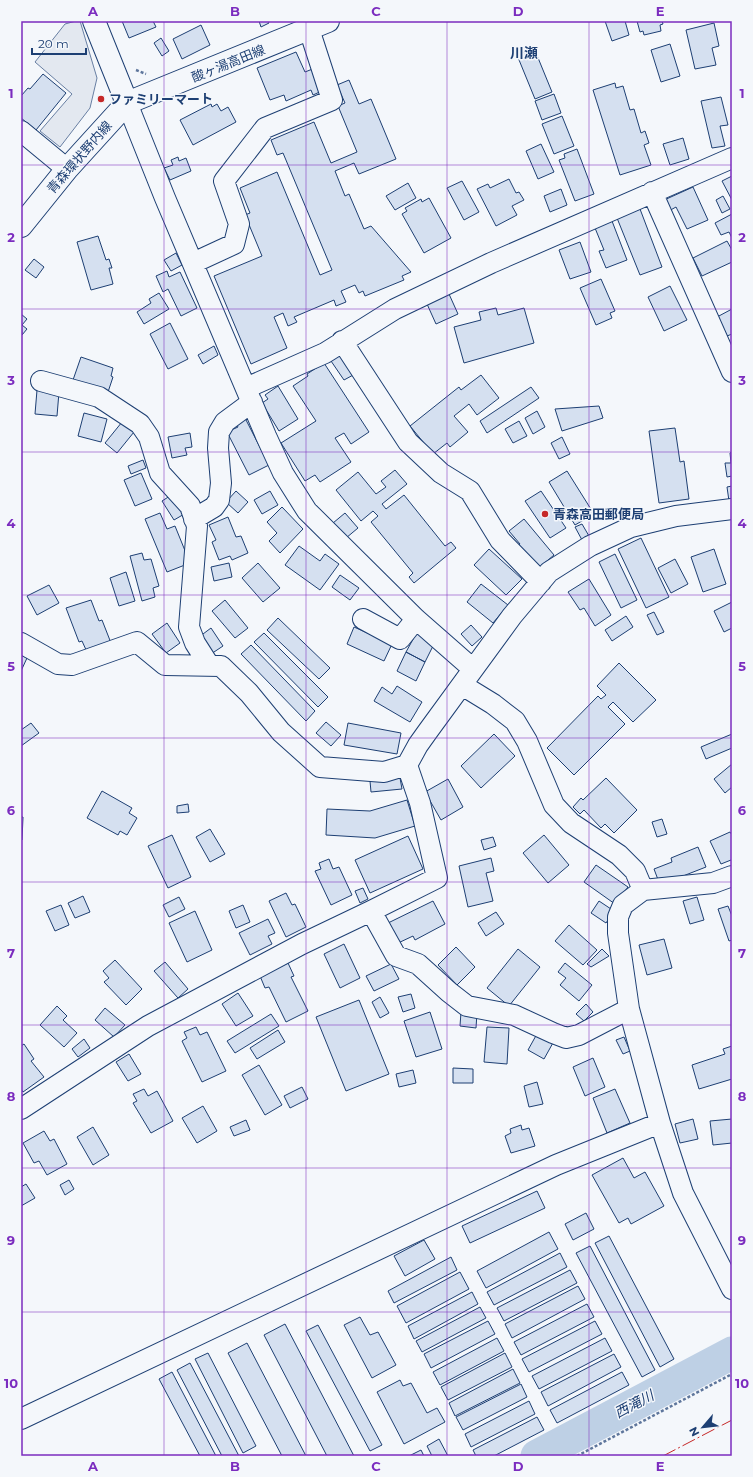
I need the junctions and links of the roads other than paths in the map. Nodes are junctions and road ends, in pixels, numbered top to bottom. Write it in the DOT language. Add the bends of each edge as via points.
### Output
graph roads {
  1 [pos="94,21"];
  2 [pos="318,25"];
  3 [pos="127,103"];
  4 [pos="21,131"];
  5 [pos="732,158"];
  6 [pos="67,169"];
  7 [pos="652,192"];
  8 [pos="21,226"];
  9 [pos="193,263"];
  10 [pos="342,341"];
  11 [pos="732,372"];
  12 [pos="40,381"];
  13 [pos="249,395"];
  14 [pos="732,509"];
  15 [pos="194,519"];
  16 [pos="541,582"];
  17 [pos="363,619"];
  18 [pos="416,619"];
  19 [pos="21,643"];
  20 [pos="209,665"];
  21 [pos="467,677"];
  22 [pos="407,766"];
  23 [pos="732,876"];
  24 [pos="643,890"];
  25 [pos="371,911"];
  26 [pos="629,1009"];
  27 [pos="21,1109"];
  28 [pos="660,1123"];
  29 [pos="732,1289"];
  30 [pos="21,1419"];
  1 -- 3 [label="main road"];
  2 -- 3 [label="main road, 酸ヶ湯高田線"];
  2 -- 9 [label="street" via="332,100 265,128 224,181 239,224 234,244"];
  3 -- 6 [label="main road, 青森環状野内線"];
  3 -- 9 [label="street"];
  4 -- 6 [label="street"];
  5 -- 7 [label="street"];
  6 -- 8 [label="main road, 青森環状野内線"];
  7 -- 10 [label="street" via="491,263 395,309"];
  7 -- 11 [label="street"];
  9 -- 13 [label="street"];
  10 -- 13 [label="street"];
  10 -- 16 [label="street" via="408,442 441,473 470,491 500,540"];
  12 -- 15 [label="street" via="99,397 140,424 149,437 160,473 190,506"];
  13 -- 15 [label="street" via="219,432 219,500 214,507"];
  13 -- 18 [label="street" via="283,473 307,511"];
  14 -- 16 [label="street" via="676,516 631,527 590,546 549,572"];
  15 -- 20 [label="street" via="197,526 189,627 195,643"];
  16 -- 21 [label="street"];
  17 -- 18 [label="street" via="400,639"];
  18 -- 21 [label="street"];
  19 -- 20 [label="street" via="58,664 72,665 137,642 165,664"];
  20 -- 22 [label="street" via="221,666 250,693 281,732 320,767 384,772"];
  21 -- 22 [label="street" via="418,745"];
  21 -- 24 [label="street" via="493,704 515,721 527,741 554,805 571,823 619,855 635,871"];
  22 -- 25 [label="street" via="420,803 437,878"];
  23 -- 24 [label="street" via="712,883"];
  24 -- 26 [label="street" via="623,905 618,918"];
  25 -- 26 [label="street" via="396,956 418,964 467,1006 514,1015 566,1038 579,1035"];
  25 -- 27 [label="street" via="302,944 148,1026"];
  26 -- 28 [label="street"];
  28 -- 29 [label="street" via="683,1193"];
  28 -- 30 [label="street" via="556,1165"];
}
